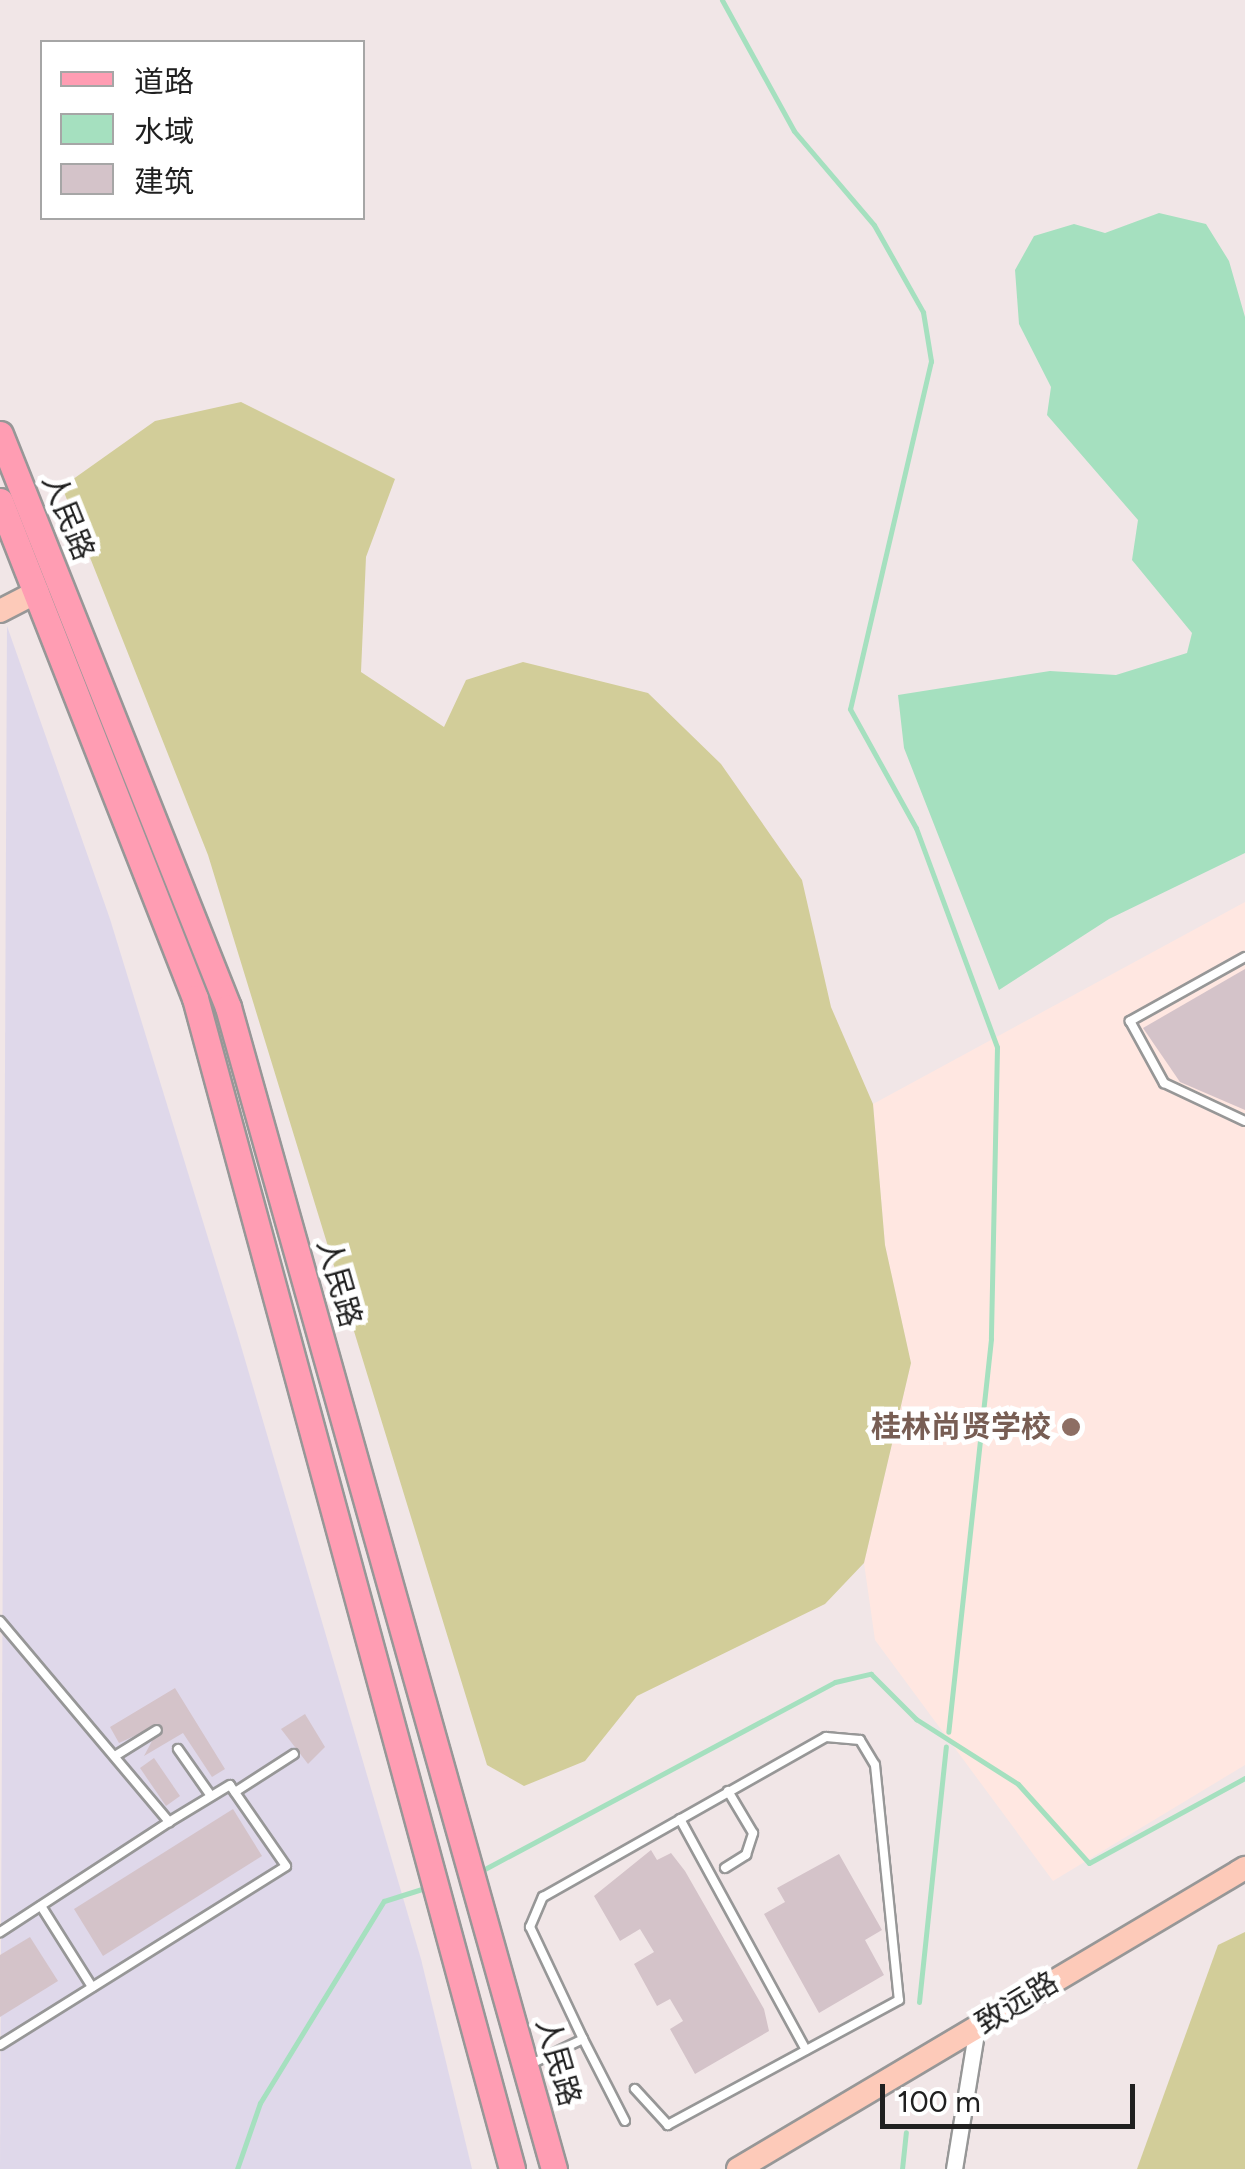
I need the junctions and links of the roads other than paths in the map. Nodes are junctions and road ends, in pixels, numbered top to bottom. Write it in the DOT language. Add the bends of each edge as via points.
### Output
graph roads {
  1 [pos="0,434"];
  2 [pos="0,500"];
  3 [pos="38,592"];
  4 [pos="0,611"];
  5 [pos="1245,957"];
  6 [pos="1245,1121"];
  7 [pos="0,1621"];
  8 [pos="157,1730"];
  9 [pos="178,1749"];
  10 [pos="294,1754"];
  11 [pos="116,1756"];
  12 [pos="728,1791"];
  13 [pos="235,1792"];
  14 [pos="211,1796"];
  15 [pos="680,1819"];
  16 [pos="169,1822"];
  17 [pos="725,1868"];
  18 [pos="1245,1868"];
  19 [pos="40,1906"];
  20 [pos="0,1932"];
  21 [pos="92,1987"];
  22 [pos="977,2027"];
  23 [pos="583,2039"];
  24 [pos="0,2045"];
  25 [pos="806,2050"];
  26 [pos="525,2066"];
  27 [pos="635,2089"];
  28 [pos="626,2121"];
  29 [pos="512,2169"];
  30 [pos="554,2169"];
  31 [pos="738,2169"];
  32 [pos="954,2169"];
  1 -- 26 [label="main road, 人民路" via="228,1007"];
  2 -- 3 [label="main road, 人民路"];
  3 -- 4 [label="main road"];
  3 -- 29 [label="main road, 人民路" via="195,998"];
  5 -- 6 [label="lane" via="1130,1021 1164,1083"];
  7 -- 11 [label="lane"];
  8 -- 11 [label="lane"];
  9 -- 14 [label="lane"];
  10 -- 13 [label="lane"];
  11 -- 16 [label="lane"];
  12 -- 15 [label="lane"];
  12 -- 17 [label="lane" via="753,1833 746,1855"];
  12 -- 25 [label="lane" via="832,1735 860,1740 875,1765 899,2000"];
  13 -- 14 [label="lane" via="230,1785"];
  13 -- 21 [label="lane" via="286,1866"];
  14 -- 16 [label="lane"];
  15 -- 23 [label="lane" via="543,1897 530,1914"];
  15 -- 25 [label="lane"];
  16 -- 19 [label="lane"];
  18 -- 22 [label="main road, 致远路"];
  19 -- 20 [label="lane"];
  19 -- 21 [label="lane"];
  21 -- 24 [label="lane"];
  22 -- 31 [label="main road, 致远路"];
  22 -- 32 [label="street"];
  23 -- 26 [label="lane"];
  23 -- 28 [label="lane"];
  25 -- 27 [label="lane" via="668,2124"];
  26 -- 30 [label="main road, 人民路"];
}
